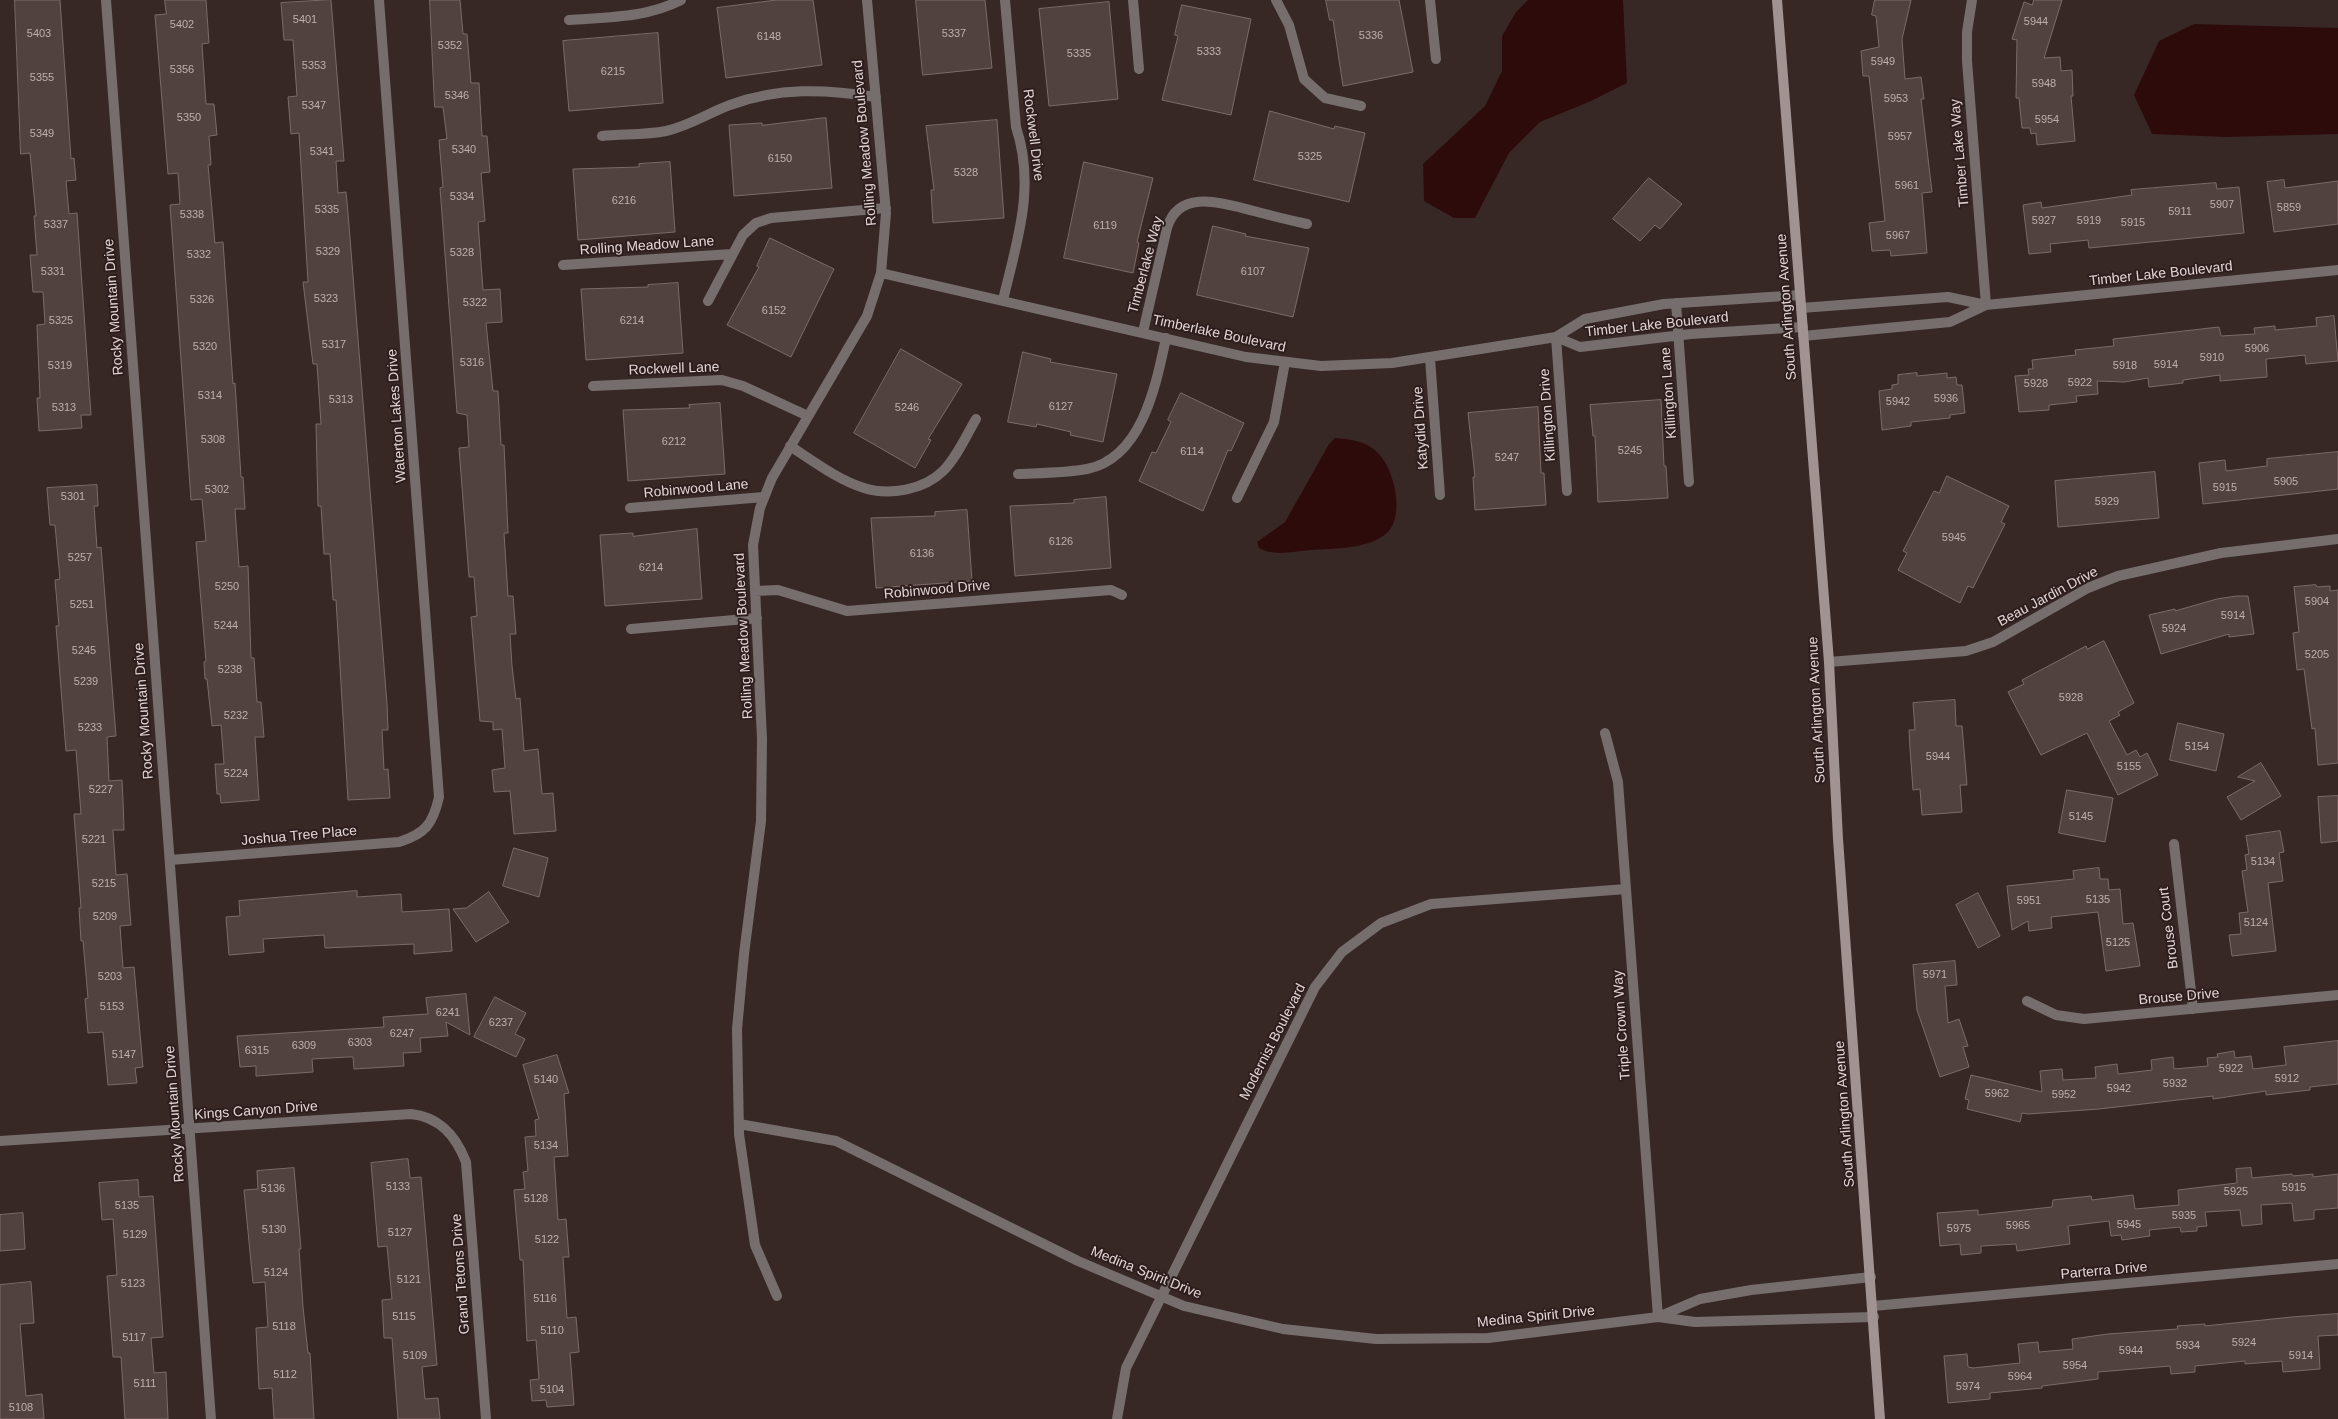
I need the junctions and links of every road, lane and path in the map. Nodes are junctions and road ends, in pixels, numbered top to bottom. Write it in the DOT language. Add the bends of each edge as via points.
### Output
graph roads {
  1 [pos="106,0"];
  2 [pos="379,0"];
  3 [pos="681,0"];
  4 [pos="867,0"];
  5 [pos="1005,0"];
  6 [pos="1133,0"];
  7 [pos="1276,0"];
  8 [pos="1430,0"];
  9 [pos="1777,0"];
  10 [pos="1972,0"];
  11 [pos="569,20"];
  12 [pos="1436,59"];
  13 [pos="1139,69"];
  14 [pos="876,97"];
  15 [pos="1362,106"];
  16 [pos="602,136"];
  17 [pos="886,208"];
  18 [pos="1307,224"];
  19 [pos="732,254"];
  20 [pos="563,266"];
  21 [pos="2338,270"];
  22 [pos="881,272"];
  23 [pos="1800,295"];
  24 [pos="1003,300"];
  25 [pos="708,301"];
  26 [pos="1676,303"];
  27 [pos="1986,305"];
  28 [pos="1801,308"];
  29 [pos="1143,332"];
  30 [pos="1803,332"];
  31 [pos="1678,335"];
  32 [pos="1556,337"];
  33 [pos="1166,338"];
  34 [pos="1430,358"];
  35 [pos="1285,362"];
  36 [pos="593,386"];
  37 [pos="808,416"];
  38 [pos="976,419"];
  39 [pos="790,446"];
  40 [pos="1018,474"];
  41 [pos="1689,482"];
  42 [pos="1567,491"];
  43 [pos="1440,495"];
  44 [pos="764,497"];
  45 [pos="1237,498"];
  46 [pos="630,508"];
  47 [pos="2338,539"];
  48 [pos="755,591"];
  49 [pos="1122,595"];
  50 [pos="757,618"];
  51 [pos="631,629"];
  52 [pos="1829,662"];
  53 [pos="1605,733"];
  54 [pos="426,828"];
  55 [pos="2174,844"];
  56 [pos="170,860"];
  57 [pos="1626,889"];
  58 [pos="2338,995"];
  59 [pos="2027,1001"];
  60 [pos="2192,1010"];
  61 [pos="739,1124"];
  62 [pos="190,1129"];
  63 [pos="449,1131"];
  64 [pos="0,1141"];
  65 [pos="2338,1264"];
  66 [pos="1871,1277"];
  67 [pos="777,1296"];
  68 [pos="1161,1296"];
  69 [pos="1873,1306"];
  70 [pos="1658,1317"];
  71 [pos="1874,1317"];
  72 [pos="211,1419"];
  73 [pos="486,1419"];
  74 [pos="1117,1419"];
  75 [pos="1880,1419"];
  1 -- 56 [label="street, Rocky Mountain Drive"];
  2 -- 54 [label="street, Waterton Lakes Drive" via="439,781 435,814"];
  3 -- 11 [label="street" via="648,14"];
  4 -- 14 [label="street, Rolling Meadow Boulevard"];
  5 -- 24 [label="street, Rockwell Drive" via="1016,127 1023,146 1026,198"];
  6 -- 13 [label="street"];
  7 -- 15 [label="street" via="1289,24 1300,71 1310,86 1325,98"];
  8 -- 12 [label="street"];
  9 -- 23 [label="main road, South Arlington Avenue"];
  10 -- 27 [label="street, Timber Lake Way" via="1967,61"];
  14 -- 16 [label="street" via="816,90 783,92 750,98 666,131"];
  14 -- 17 [label="street, Rolling Meadow Boulevard"];
  17 -- 19 [label="street, Rolling Meadow Lane" via="771,218 746,232"];
  17 -- 22 [label="street, Rolling Meadow Boulevard"];
  18 -- 29 [label="street, Timberlake Way" via="1212,201 1195,202 1182,208 1170,217"];
  19 -- 20 [label="street, Rolling Meadow Lane"];
  19 -- 25 [label="street, Rolling Meadow Lane"];
  21 -- 27 [label="street, Timber Lake Boulevard"];
  22 -- 24 [label="street, Timberlake Boulevard"];
  22 -- 37 [label="street, Rolling Meadow Boulevard" via="867,316"];
  23 -- 26 [label="street, Timber Lake Boulevard"];
  23 -- 28 [label="main road, South Arlington Avenue"];
  24 -- 29 [label="street, Timberlake Boulevard"];
  26 -- 31 [label="street, Killington Lane"];
  26 -- 32 [label="street, Timber Lake Boulevard" via="1585,319"];
  27 -- 28 [label="street, Timber Lake Boulevard" via="1948,297"];
  27 -- 30 [label="street, Timber Lake Boulevard" via="1950,322"];
  28 -- 30 [label="main road, South Arlington Avenue"];
  29 -- 33 [label="street, Timberlake Boulevard"];
  30 -- 31 [label="street, Timber Lake Boulevard"];
  30 -- 52 [label="main road, South Arlington Avenue"];
  31 -- 32 [label="street, Timber Lake Boulevard" via="1580,347"];
  31 -- 41 [label="street, Killington Lane"];
  32 -- 34 [label="street, Timberlake Boulevard"];
  32 -- 42 [label="street, Killington Drive"];
  33 -- 35 [label="street, Timberlake Boulevard" via="1246,357"];
  33 -- 40 [label="street" via="1150,400 1133,437 1118,455 1087,469"];
  34 -- 35 [label="street, Timberlake Boulevard" via="1339,366"];
  34 -- 43 [label="street, Katydid Drive"];
  35 -- 45 [label="street" via="1274,422"];
  36 -- 37 [label="street, Rockwell Lane" via="722,380 743,386"];
  37 -- 39 [label="street, Rolling Meadow Boulevard"];
  38 -- 39 [label="street" via="943,471 928,483 901,490 864,488"];
  39 -- 44 [label="street, Rolling Meadow Boulevard"];
  44 -- 46 [label="street, Robinwood Lane"];
  44 -- 48 [label="street, Rolling Meadow Boulevard" via="753,545"];
  47 -- 52 [label="street, Beau Jardin Drive" via="2220,553 2118,576 2088,588 1993,642 1966,651"];
  48 -- 49 [label="street, Robinwood Drive" via="778,590 846,612 1111,590"];
  48 -- 50 [label="street, Rolling Meadow Boulevard"];
  50 -- 51 [label="street"];
  50 -- 61 [label="street, Rolling Meadow Boulevard" via="762,739 761,821 737,1029"];
  52 -- 66 [label="main road, South Arlington Avenue" via="1838,844"];
  53 -- 57 [label="street, Triple Crown Way" via="1618,782"];
  54 -- 56 [label="street, Joshua Tree Place" via="399,842"];
  55 -- 60 [label="street, Brouse Court"];
  56 -- 62 [label="street, Rocky Mountain Drive"];
  57 -- 68 [label="street, Modernist Boulevard" via="1431,904 1381,923 1342,952 1315,988"];
  57 -- 70 [label="street, Triple Crown Way"];
  58 -- 60 [label="street, Brouse Drive"];
  59 -- 60 [label="street, Brouse Drive" via="2056,1014 2084,1019"];
  61 -- 67 [label="street, Rolling Meadow Boulevard" via="756,1245"];
  61 -- 68 [label="street, Medina Spirit Drive" via="836,1141 1078,1261"];
  62 -- 63 [label="street, Kings Canyon Drive" via="411,1114 429,1118"];
  62 -- 64 [label="street, Kings Canyon Drive"];
  62 -- 72 [label="street, Rocky Mountain Drive"];
  63 -- 73 [label="street, Grand Tetons Drive" via="458,1142 466,1162"];
  65 -- 69 [label="street, Parterra Drive"];
  66 -- 69 [label="main road, South Arlington Avenue"];
  66 -- 70 [label="street, Medina Spirit Drive" via="1750,1290 1700,1299"];
  68 -- 70 [label="street, Medina Spirit Drive" via="1184,1306 1283,1329 1376,1339 1488,1338"];
  68 -- 74 [label="street, Modernist Boulevard" via="1126,1368"];
  69 -- 71 [label="main road, South Arlington Avenue"];
  70 -- 71 [label="street, Medina Spirit Drive" via="1695,1322"];
  71 -- 75 [label="main road, South Arlington Avenue"];
}
